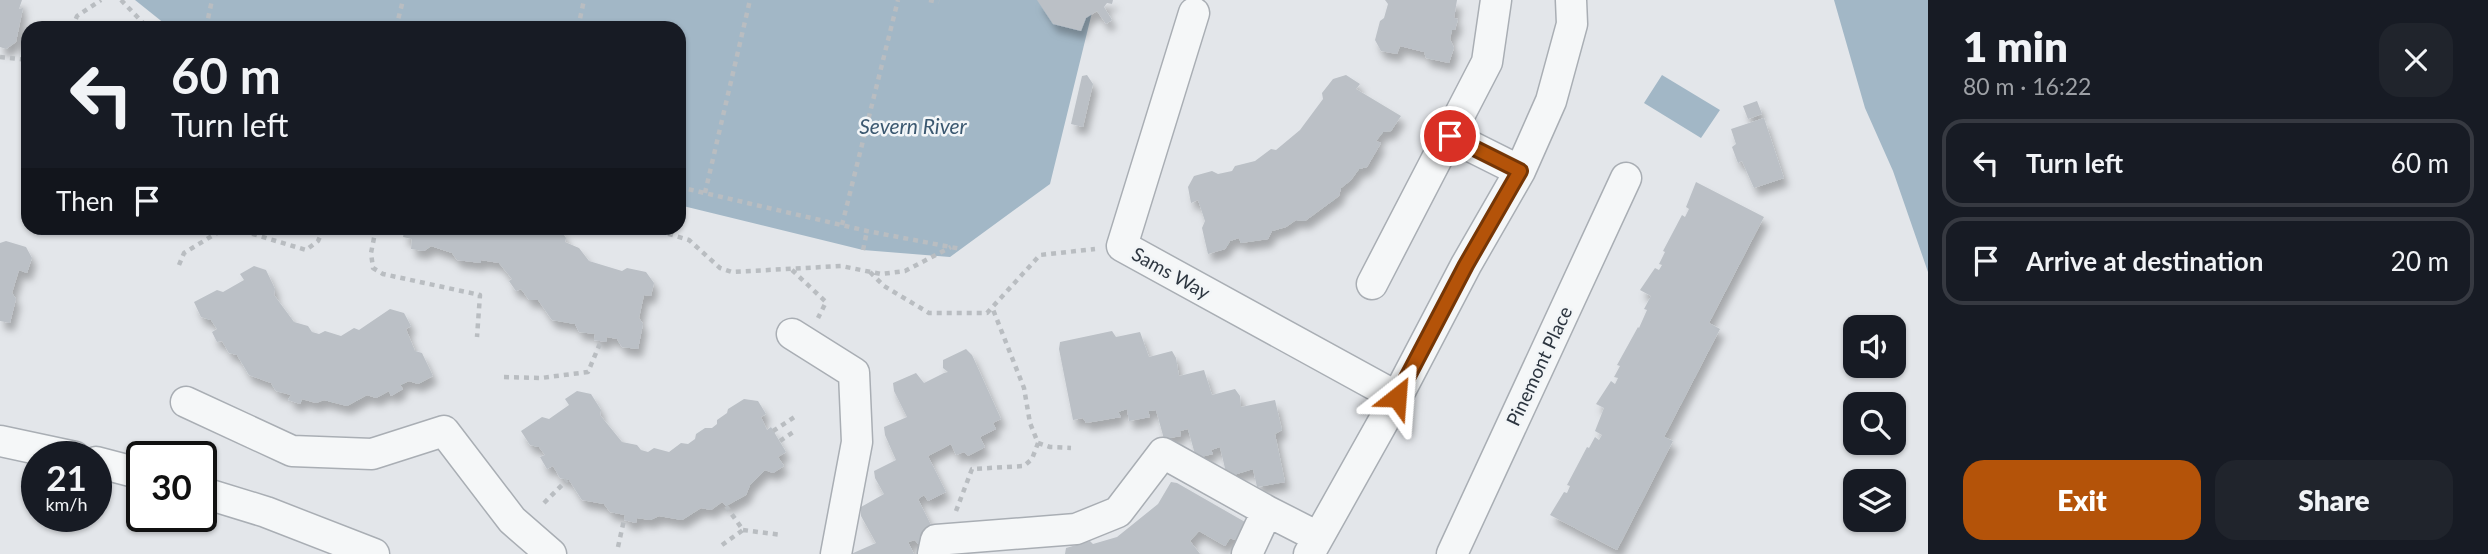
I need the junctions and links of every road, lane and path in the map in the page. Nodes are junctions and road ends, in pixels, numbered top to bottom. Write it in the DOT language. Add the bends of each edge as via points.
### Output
graph roads {
  1 [pos="102,0"];
  2 [pos="121,0"];
  3 [pos="212,0"];
  4 [pos="403,0"];
  5 [pos="584,0"];
  6 [pos="750,0"];
  7 [pos="898,0"];
  8 [pos="929,0"];
  9 [pos="1496,0"];
  10 [pos="1571,0"];
  11 [pos="939,2"];
  12 [pos="1194,13"];
  13 [pos="75,21"];
  14 [pos="141,21"];
  15 [pos="208,21"];
  16 [pos="398,21"];
  17 [pos="580,21"];
  18 [pos="0,57"];
  19 [pos="21,59"];
  20 [pos="1450,136"];
  21 [pos="1520,171"];
  22 [pos="1626,178"];
  23 [pos="686,189"];
  24 [pos="705,193"];
  25 [pos="842,225"];
  26 [pos="867,231"];
  27 [pos="214,235"];
  28 [pos="256,235"];
  29 [pos="321,235"];
  30 [pos="375,235"];
  31 [pos="672,235"];
  32 [pos="1122,246"];
  33 [pos="951,247"];
  34 [pos="961,249"];
  35 [pos="863,250"];
  36 [pos="179,265"];
  37 [pos="792,269"];
  38 [pos="869,271"];
  39 [pos="1372,284"];
  40 [pos="992,307"];
  41 [pos="477,337"];
  42 [pos="799,339"];
  43 [pos="601,341"];
  44 [pos="504,377"];
  45 [pos="1397,397"];
  46 [pos="186,402"];
  47 [pos="796,416"];
  48 [pos="774,431"];
  49 [pos="795,431"];
  50 [pos="0,441"];
  51 [pos="780,441"];
  52 [pos="1038,443"];
  53 [pos="21,445"];
  54 [pos="1071,448"];
  55 [pos="567,480"];
  56 [pos="217,497"];
  57 [pos="544,503"];
  58 [pos="726,506"];
  59 [pos="1267,511"];
  60 [pos="624,520"];
  61 [pos="743,530"];
  62 [pos="782,535"];
  63 [pos="722,545"];
  64 [pos="939,546"];
  65 [pos="1314,546"];
  66 [pos="618,547"];
  67 [pos="374,554"];
  68 [pos="551,554"];
  69 [pos="836,554"];
  70 [pos="1247,554"];
  71 [pos="1452,554"];
  1 -- 13 [label="path"];
  2 -- 14 [label="path"];
  3 -- 15 [label="path"];
  4 -- 16 [label="path"];
  5 -- 17 [label="path"];
  6 -- 24 [label="path"];
  7 -- 25 [label="path"];
  8 -- 11 [label="path"];
  9 -- 20 [label="street" via="1487,62"];
  10 -- 21 [label="street" via="1572,24 1551,101"];
  12 -- 32 [label="street, Sams Way"];
  18 -- 19 [label="path"];
  20 -- 21 [label="street"];
  20 -- 39 [label="street"];
  21 -- 45 [label="street"];
  22 -- 71 [label="street, Pinemont Place"];
  23 -- 24 [label="path"];
  24 -- 25 [label="path"];
  25 -- 26 [label="path"];
  26 -- 33 [label="path"];
  26 -- 35 [label="path"];
  27 -- 36 [label="path" via="184,253"];
  28 -- 29 [label="path" via="306,250"];
  30 -- 41 [label="path" via="373,268 383,274 480,295"];
  31 -- 37 [label="path" via="689,240 720,268 732,272"];
  32 -- 40 [label="path" via="1040,255"];
  32 -- 45 [label="street, Sams Way"];
  33 -- 34 [label="path"];
  33 -- 38 [label="path" via="905,271"];
  37 -- 38 [label="path" via="841,266"];
  37 -- 42 [label="path" via="826,302"];
  38 -- 40 [label="path" via="884,286 929,313 987,313"];
  40 -- 52 [label="path" via="1024,388"];
  42 -- 69 [label="street" via="854,373 857,442"];
  43 -- 44 [label="path" via="588,372"];
  45 -- 65 [label="street"];
  46 -- 68 [label="street" via="292,451 372,454 444,431 512,520"];
  47 -- 48 [label="path"];
  49 -- 51 [label="path"];
  50 -- 53 [label="street"];
  52 -- 54 [label="path"];
  52 -- 64 [label="path" via="1024,466 972,469"];
  55 -- 57 [label="path"];
  56 -- 67 [label="street"];
  58 -- 61 [label="path"];
  59 -- 64 [label="street" via="1163,453 1118,512 1076,529"];
  59 -- 65 [label="street"];
  59 -- 70 [label="street"];
  60 -- 66 [label="path"];
  61 -- 62 [label="path"];
  61 -- 63 [label="path"];
}
